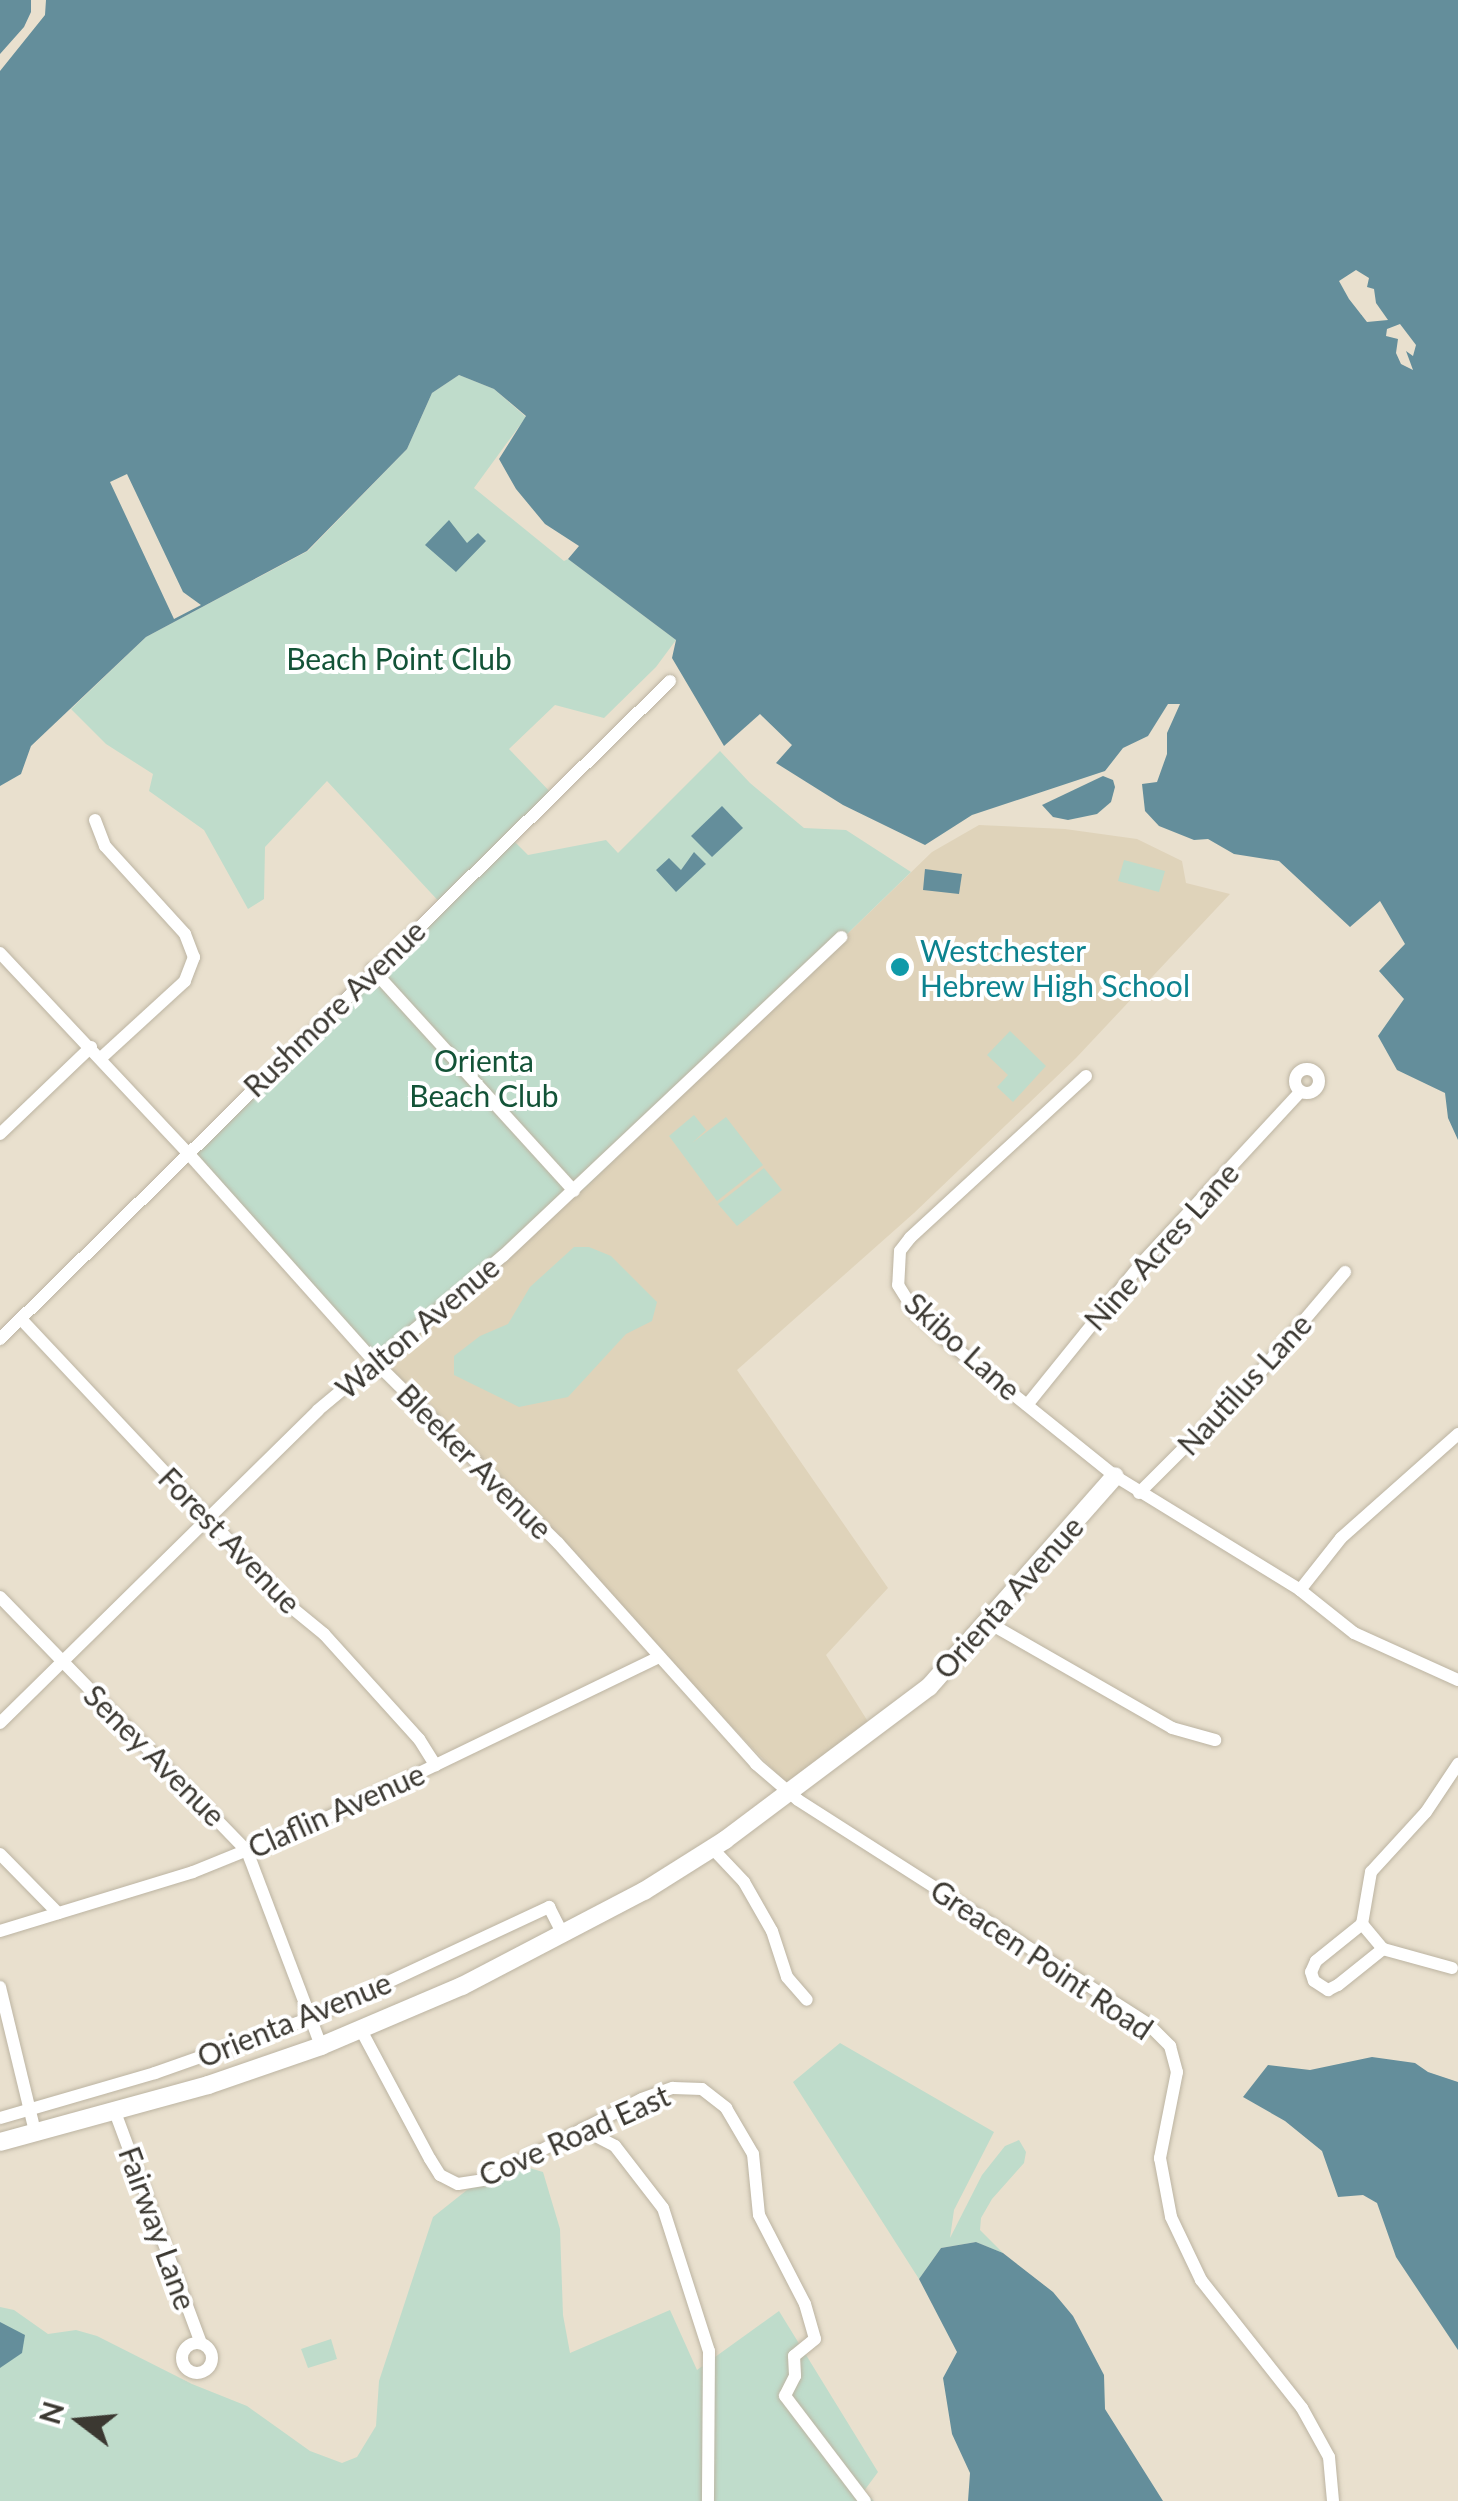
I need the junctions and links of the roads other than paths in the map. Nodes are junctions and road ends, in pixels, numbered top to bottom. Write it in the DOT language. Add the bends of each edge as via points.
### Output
graph roads {
  1 [pos="670,681"];
  2 [pos="95,820"];
  3 [pos="842,938"];
  4 [pos="0,952"];
  5 [pos="372,969"];
  6 [pos="91,1047"];
  7 [pos="101,1058"];
  8 [pos="1086,1076"];
  9 [pos="1301,1091"];
  10 [pos="0,1134"];
  11 [pos="187,1152"];
  12 [pos="574,1190"];
  13 [pos="1345,1272"];
  14 [pos="21,1319"];
  15 [pos="0,1338"];
  16 [pos="373,1360"];
  17 [pos="1028,1405"];
  18 [pos="1458,1434"];
  19 [pos="1115,1476"];
  20 [pos="1139,1493"];
  21 [pos="206,1516"];
  22 [pos="1300,1590"];
  23 [pos="0,1597"];
  24 [pos="988,1623"];
  25 [pos="659,1657"];
  26 [pos="62,1662"];
  27 [pos="1458,1680"];
  28 [pos="0,1722"];
  29 [pos="1215,1740"];
  30 [pos="435,1764"];
  31 [pos="1458,1764"];
  32 [pos="787,1792"];
  33 [pos="712,1848"];
  34 [pos="247,1851"];
  35 [pos="0,1854"];
  36 [pos="58,1913"];
  37 [pos="1362,1924"];
  38 [pos="0,1931"];
  39 [pos="563,1935"];
  40 [pos="1383,1948"];
  41 [pos="1452,1968"];
  42 [pos="0,1987"];
  43 [pos="807,2000"];
  44 [pos="311,2018"];
  45 [pos="361,2030"];
  46 [pos="321,2046"];
  47 [pos="30,2110"];
  48 [pos="116,2112"];
  49 [pos="0,2118"];
  50 [pos="582,2129"];
  51 [pos="36,2132"];
  52 [pos="0,2142"];
  53 [pos="201,2343"];
  54 [pos="708,2501"];
  55 [pos="865,2501"];
  56 [pos="1333,2501"];
  1 -- 5 [label="street, Rushmore Avenue"];
  2 -- 7 [label="street" via="106,846 185,934 194,957 185,981"];
  3 -- 12 [label="street, Walton Avenue"];
  4 -- 6 [label="street, Bleeker Avenue"];
  5 -- 11 [label="street, Rushmore Avenue"];
  5 -- 12 [label="street"];
  6 -- 7 [label="street, Bleeker Avenue"];
  6 -- 10 [label="street"];
  7 -- 11 [label="street, Bleeker Avenue"];
  8 -- 17 [label="street, Skibo Lane" via="910,1238 895,1278 915,1312"];
  9 -- 17 [label="street, Nine Acres Lane" via="1139,1266"];
  11 -- 14 [label="street, Rushmore Avenue"];
  11 -- 16 [label="street, Bleeker Avenue"];
  12 -- 16 [label="street, Walton Avenue"];
  13 -- 20 [label="street, Nautilus Lane" via="1262,1371"];
  14 -- 15 [label="street, Rushmore Avenue"];
  14 -- 21 [label="street, Forest Avenue"];
  16 -- 21 [label="street, Walton Avenue"];
  16 -- 25 [label="street, Bleeker Avenue" via="558,1543"];
  17 -- 19 [label="street, Skibo Lane"];
  18 -- 22 [label="street" via="1342,1538"];
  19 -- 20 [label="street"];
  19 -- 24 [label="street, Orienta Avenue"];
  20 -- 22 [label="street"];
  21 -- 26 [label="street, Walton Avenue"];
  21 -- 30 [label="street, Forest Avenue" via="324,1634"];
  22 -- 27 [label="street" via="1354,1633"];
  23 -- 26 [label="street, Seney Avenue"];
  24 -- 29 [label="street" via="1172,1728"];
  24 -- 32 [label="street, Orienta Avenue" via="929,1686"];
  25 -- 30 [label="street, Claflin Avenue"];
  25 -- 32 [label="street, Bleeker Avenue"];
  26 -- 28 [label="street, Walton Avenue"];
  26 -- 34 [label="street, Seney Avenue"];
  30 -- 34 [label="street, Claflin Avenue"];
  31 -- 37 [label="street" via="1372,1872"];
  32 -- 33 [label="street, Orienta Avenue"];
  32 -- 56 [label="street, Greacen Point Road" via="1147,2023 1170,2046 1176,2072 1160,2158 1170,2217 1201,2280 1302,2408 1329,2457"];
  33 -- 39 [label="street, Orienta Avenue"];
  33 -- 43 [label="street" via="744,1882 772,1930 787,1977"];
  34 -- 36 [label="street, Claflin Avenue"];
  34 -- 44 [label="street, Seney Avenue"];
  35 -- 36 [label="street"];
  36 -- 38 [label="street, Claflin Avenue"];
  37 -- 40 [label="street"];
  37 -- 40 [label="street" via="1316,1961 1314,1981 1328,1990"];
  39 -- 44 [label="street, Orienta Avenue" via="549,1907"];
  39 -- 45 [label="street, Orienta Avenue"];
  40 -- 41 [label="street"];
  42 -- 47 [label="street"];
  44 -- 46 [label="street, Seney Avenue"];
  44 -- 47 [label="street, Orienta Avenue"];
  45 -- 46 [label="street, Orienta Avenue"];
  45 -- 50 [label="street, Cove Road East" via="440,2176 458,2184 482,2180"];
  46 -- 48 [label="street, Orienta Avenue"];
  47 -- 49 [label="street, Orienta Avenue"];
  47 -- 51 [label="street"];
  48 -- 51 [label="street, Orienta Avenue"];
  48 -- 53 [label="street, Fairway Lane"];
  50 -- 54 [label="street" via="615,2146 663,2208 705,2333"];
  50 -- 55 [label="street, Cove Road East" via="642,2098 690,2087 726,2108 754,2154 760,2215 805,2304 815,2339 794,2356 795,2376 785,2396"];
  51 -- 52 [label="street, Orienta Avenue"];
}
